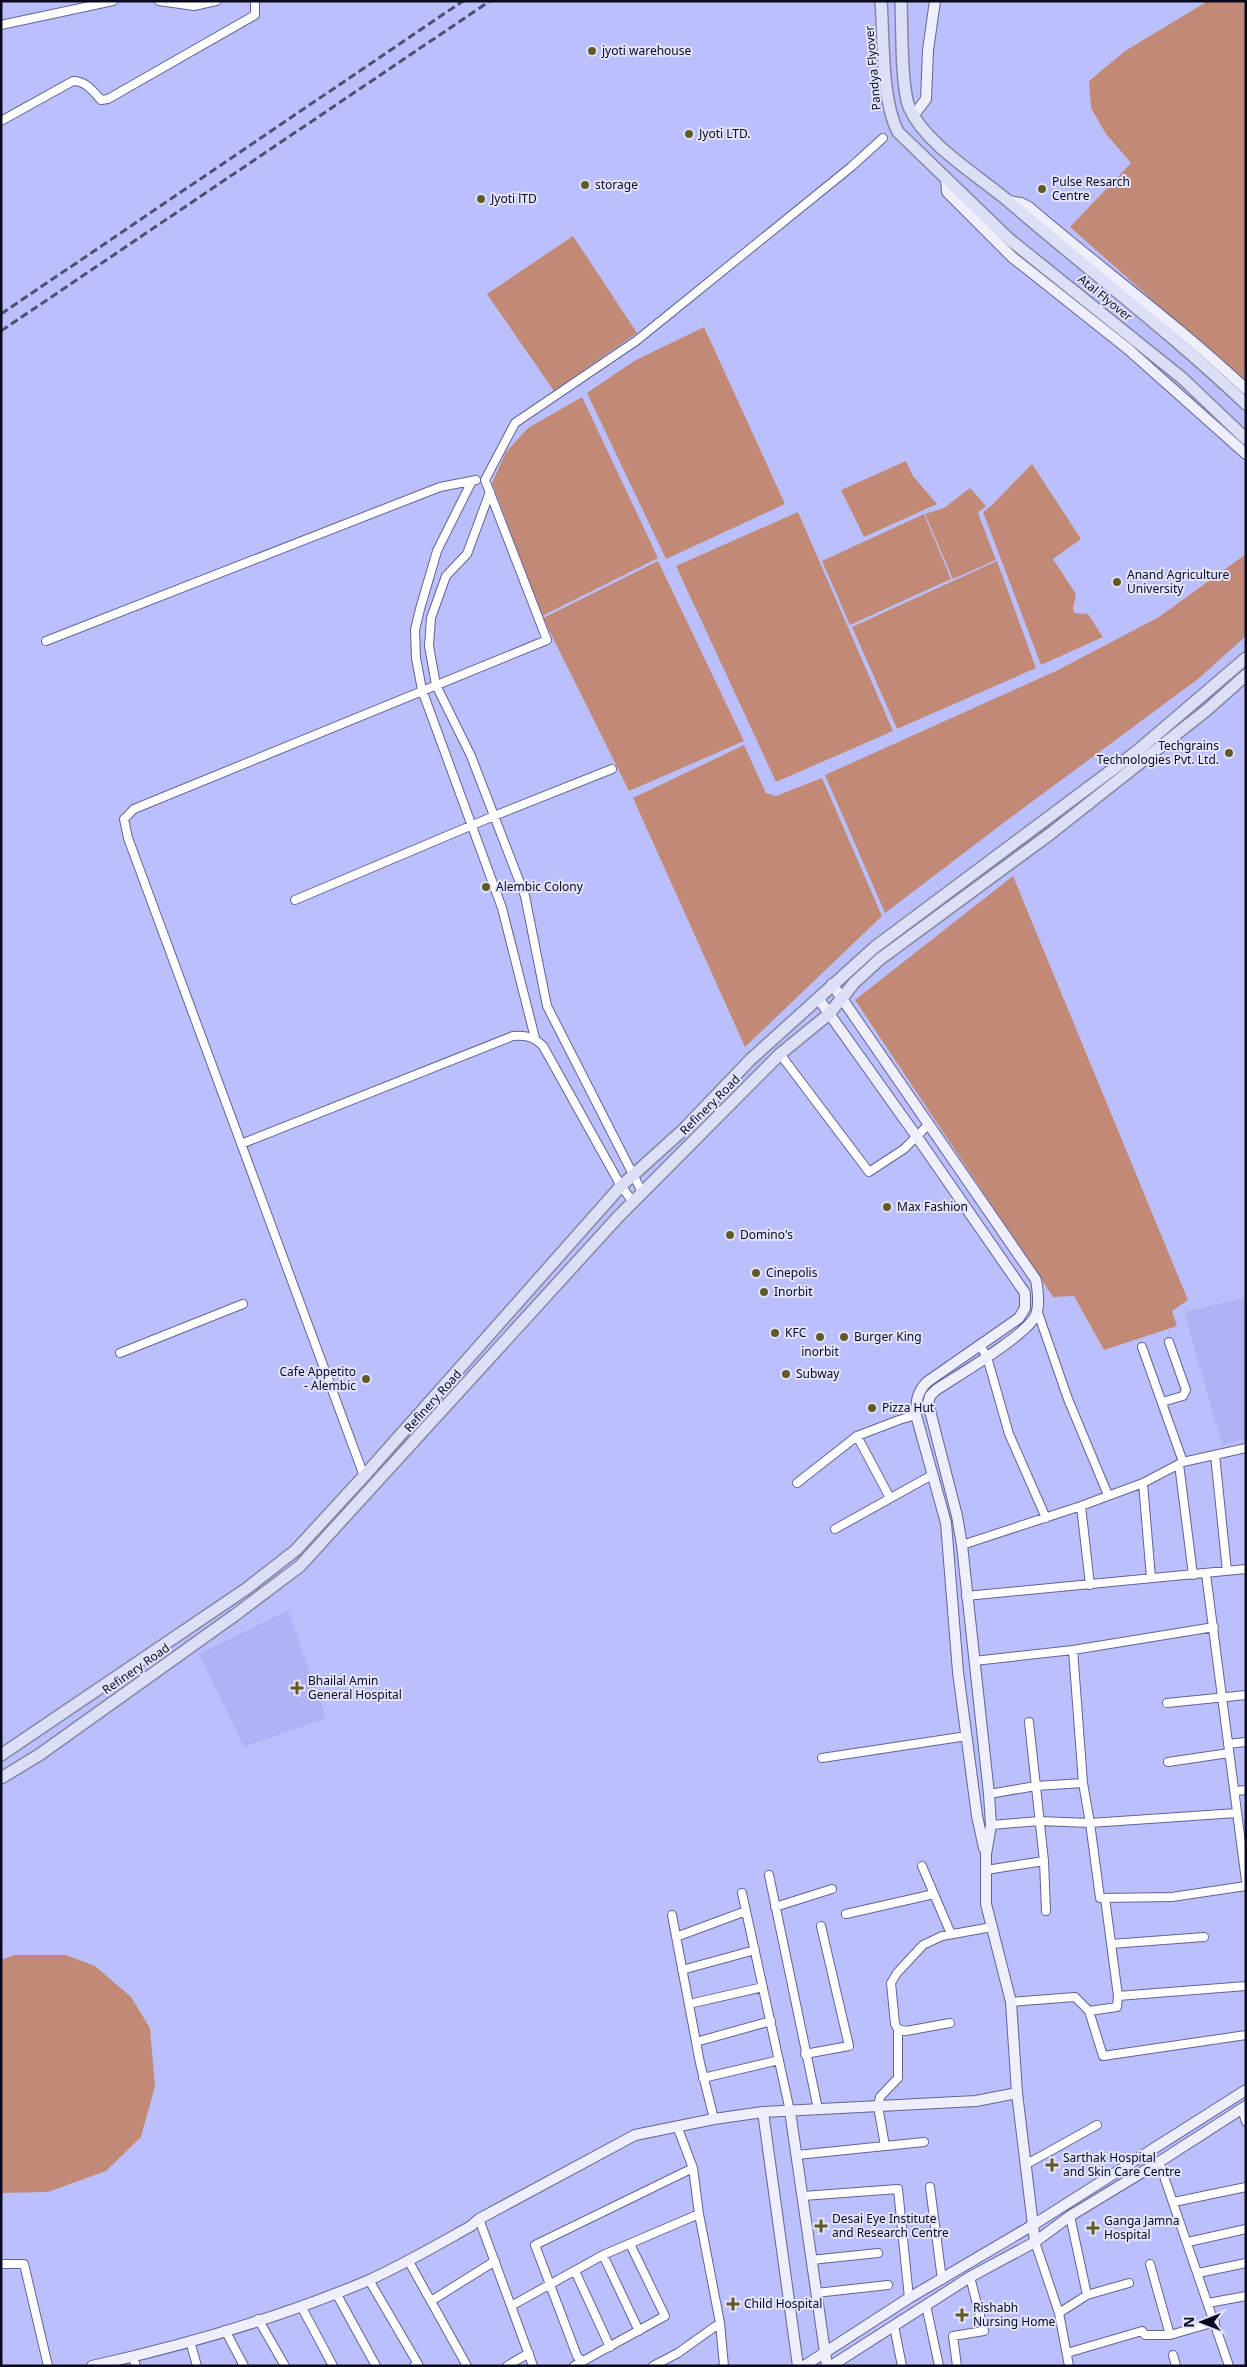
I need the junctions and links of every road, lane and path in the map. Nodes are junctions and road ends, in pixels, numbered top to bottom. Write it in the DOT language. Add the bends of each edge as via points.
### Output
graph roads {
  1 [pos="113,1"];
  2 [pos="159,1"];
  3 [pos="216,1"];
  4 [pos="254,1"];
  5 [pos="881,1"];
  6 [pos="901,1"];
  7 [pos="935,1"];
  8 [pos="76,5"];
  9 [pos="1,25"];
  10 [pos="914,115"];
  11 [pos="1,121"];
  12 [pos="883,138"];
  13 [pos="946,178"];
  14 [pos="1008,201"];
  15 [pos="1246,389"];
  16 [pos="1246,404"];
  17 [pos="1246,439"];
  18 [pos="1246,454"];
  19 [pos="485,480"];
  20 [pos="472,481"];
  21 [pos="490,492"];
  22 [pos="46,641"];
  23 [pos="1246,658"];
  24 [pos="1234,669"];
  25 [pos="1244,677"];
  26 [pos="436,685"];
  27 [pos="422,690"];
  28 [pos="612,770"];
  29 [pos="1103,784"];
  30 [pos="494,816"];
  31 [pos="472,826"];
  32 [pos="295,900"];
  33 [pos="832,984"];
  34 [pos="843,997"];
  35 [pos="818,998"];
  36 [pos="828,1014"];
  37 [pos="535,1038"];
  38 [pos="780,1054"];
  39 [pos="928,1125"];
  40 [pos="917,1137"];
  41 [pos="241,1144"];
  42 [pos="633,1176"];
  43 [pos="621,1186"];
  44 [pos="642,1192"];
  45 [pos="633,1202"];
  46 [pos="243,1304"];
  47 [pos="1037,1310"];
  48 [pos="1169,1342"];
  49 [pos="980,1345"];
  50 [pos="1142,1347"];
  51 [pos="120,1353"];
  52 [pos="987,1357"];
  53 [pos="1162,1402"];
  54 [pos="916,1415"];
  55 [pos="857,1436"];
  56 [pos="1246,1448"];
  57 [pos="1215,1455"];
  58 [pos="1181,1463"];
  59 [pos="374,1465"];
  60 [pos="932,1475"];
  61 [pos="364,1476"];
  62 [pos="383,1476"];
  63 [pos="797,1483"];
  64 [pos="1143,1483"];
  65 [pos="1108,1495"];
  66 [pos="890,1498"];
  67 [pos="1081,1506"];
  68 [pos="1046,1518"];
  69 [pos="835,1529"];
  70 [pos="962,1545"];
  71 [pos="1246,1569"];
  72 [pos="1227,1571"];
  73 [pos="1206,1574"];
  74 [pos="1193,1575"];
  75 [pos="1151,1578"];
  76 [pos="1090,1585"];
  77 [pos="966,1596"];
  78 [pos="1214,1628"];
  79 [pos="1072,1650"];
  80 [pos="974,1661"];
  81 [pos="1246,1695"];
  82 [pos="1222,1697"];
  83 [pos="1167,1703"];
  84 [pos="1029,1722"];
  85 [pos="967,1736"];
  86 [pos="1246,1742"];
  87 [pos="1228,1744"];
  88 [pos="1229,1753"];
  89 [pos="1,1755"];
  90 [pos="822,1758"];
  91 [pos="1168,1762"];
  92 [pos="1,1778"];
  93 [pos="1082,1783"];
  94 [pos="1036,1786"];
  95 [pos="1246,1790"];
  96 [pos="1235,1792"];
  97 [pos="989,1794"];
  98 [pos="1238,1813"];
  99 [pos="1039,1821"];
  100 [pos="1090,1823"];
  101 [pos="991,1825"];
  102 [pos="986,1854"];
  103 [pos="1044,1861"];
  104 [pos="922,1866"];
  105 [pos="986,1870"];
  106 [pos="769,1875"];
  107 [pos="1246,1881"];
  108 [pos="1246,1886"];
  109 [pos="832,1889"];
  110 [pos="742,1893"];
  111 [pos="934,1894"];
  112 [pos="1105,1898"];
  113 [pos="775,1907"];
  114 [pos="746,1911"];
  115 [pos="1046,1911"];
  116 [pos="846,1914"];
  117 [pos="672,1916"];
  118 [pos="821,1926"];
  119 [pos="992,1927"];
  120 [pos="951,1934"];
  121 [pos="676,1937"];
  122 [pos="1204,1937"];
  123 [pos="1111,1944"];
  124 [pos="755,1950"];
  125 [pos="682,1970"];
  126 [pos="1246,1986"];
  127 [pos="763,1987"];
  128 [pos="1118,1996"];
  129 [pos="1011,2002"];
  130 [pos="688,2004"];
  131 [pos="1089,2012"];
  132 [pos="771,2021"];
  133 [pos="950,2023"];
  134 [pos="898,2029"];
  135 [pos="1246,2035"];
  136 [pos="696,2042"];
  137 [pos="806,2054"];
  138 [pos="779,2060"];
  139 [pos="703,2078"];
  140 [pos="1246,2090"];
  141 [pos="1018,2093"];
  142 [pos="878,2106"];
  143 [pos="1244,2107"];
  144 [pos="818,2109"];
  145 [pos="790,2111"];
  146 [pos="763,2112"];
  147 [pos="714,2119"];
  148 [pos="1246,2122"];
  149 [pos="1097,2124"];
  150 [pos="677,2126"];
  151 [pos="924,2142"];
  152 [pos="885,2146"];
  153 [pos="797,2155"];
  154 [pos="1159,2162"];
  155 [pos="1025,2165"];
  156 [pos="692,2168"];
  157 [pos="930,2187"];
  158 [pos="1246,2188"];
  159 [pos="803,2196"];
  160 [pos="1174,2202"];
  161 [pos="699,2214"];
  162 [pos="1070,2216"];
  163 [pos="479,2219"];
  164 [pos="1033,2225"];
  165 [pos="1246,2229"];
  166 [pos="1035,2242"];
  167 [pos="1188,2242"];
  168 [pos="630,2244"];
  169 [pos="878,2253"];
  170 [pos="602,2255"];
  171 [pos="408,2260"];
  172 [pos="811,2260"];
  173 [pos="495,2261"];
  174 [pos="1246,2263"];
  175 [pos="1,2264"];
  176 [pos="1150,2264"];
  177 [pos="574,2271"];
  178 [pos="1198,2273"];
  179 [pos="970,2277"];
  180 [pos="368,2280"];
  181 [pos="942,2280"];
  182 [pos="549,2283"];
  183 [pos="1129,2283"];
  184 [pos="888,2284"];
  185 [pos="336,2293"];
  186 [pos="816,2293"];
  187 [pos="1087,2295"];
  188 [pos="1246,2296"];
  189 [pos="909,2298"];
  190 [pos="431,2301"];
  191 [pos="1208,2304"];
  192 [pos="926,2305"];
  193 [pos="301,2306"];
  194 [pos="511,2306"];
  195 [pos="1059,2313"];
  196 [pos="258,2319"];
  197 [pos="720,2322"];
  198 [pos="1214,2322"];
  199 [pos="894,2326"];
  200 [pos="225,2330"];
  201 [pos="639,2331"];
  202 [pos="1170,2335"];
  203 [pos="190,2341"];
  204 [pos="610,2347"];
  205 [pos="529,2353"];
  206 [pos="1067,2353"];
  207 [pos="825,2354"];
  208 [pos="1172,2355"];
  209 [pos="134,2362"];
  210 [pos="578,2364"];
  211 [pos="97,2365"];
  212 [pos="48,2366"];
  213 [pos="197,2366"];
  214 [pos="244,2366"];
  215 [pos="285,2366"];
  216 [pos="333,2366"];
  217 [pos="376,2366"];
  218 [pos="414,2366"];
  219 [pos="467,2366"];
  220 [pos="507,2366"];
  221 [pos="533,2366"];
  222 [pos="653,2366"];
  223 [pos="724,2366"];
  224 [pos="798,2366"];
  225 [pos="804,2366"];
  226 [pos="826,2366"];
  227 [pos="831,2366"];
  228 [pos="902,2366"];
  229 [pos="940,2366"];
  230 [pos="957,2366"];
  231 [pos="1068,2366"];
  232 [pos="1176,2366"];
  233 [pos="1229,2366"];
  1 -- 8 [label="street"];
  2 -- 3 [label="street" via="194,6"];
  4 -- 11 [label="street" via="255,15 108,99 101,100 92,89 80,81 73,81"];
  5 -- 13 [label="main road, Pandya Flyover" via="890,118 898,132"];
  6 -- 10 [label="main road" via="906,88 908,105"];
  7 -- 10 [label="street" via="926,98"];
  8 -- 9 [label="street"];
  10 -- 14 [label="main road, Atal Flyover" via="939,144"];
  12 -- 19 [label="street" via="636,341 515,423"];
  13 -- 17 [label="main road, Atal Flyover" via="1009,239 1182,378"];
  13 -- 18 [label="street" via="948,192 1012,257 1128,349"];
  14 -- 15 [label="street" via="1029,207 1082,253 1177,326"];
  14 -- 16 [label="main road, Atal Flyover"];
  19 -- 20 [label="street"];
  19 -- 21 [label="street"];
  20 -- 22 [label="street" via="452,483 433,490"];
  20 -- 27 [label="street" via="437,551 420,609 415,630"];
  21 -- 26 [label="street" via="467,554 446,576 431,618 429,646"];
  21 -- 26 [label="street" via="546,640"];
  23 -- 24 [label="main road"];
  24 -- 25 [label="main road"];
  24 -- 29 [label="main road"];
  25 -- 29 [label="main road" via="1208,709"];
  26 -- 27 [label="street"];
  26 -- 30 [label="street" via="471,756"];
  27 -- 31 [label="street"];
  27 -- 41 [label="street" via="134,809 124,819 128,838"];
  28 -- 30 [label="street"];
  29 -- 33 [label="main road, Refinery Road" via="875,947"];
  29 -- 34 [label="main road, Refinery Road" via="880,959"];
  30 -- 31 [label="street"];
  30 -- 42 [label="street" via="525,896 547,1006"];
  31 -- 32 [label="street"];
  31 -- 37 [label="street" via="502,908"];
  33 -- 34 [label="street"];
  33 -- 35 [label="main road, Refinery Road"];
  34 -- 36 [label="main road, Refinery Road"];
  34 -- 39 [label="street"];
  35 -- 36 [label="street"];
  35 -- 42 [label="main road, Refinery Road"];
  36 -- 38 [label="main road, Refinery Road"];
  36 -- 40 [label="street"];
  37 -- 41 [label="street" via="513,1036"];
  37 -- 43 [label="street" via="543,1046"];
  38 -- 40 [label="street" via="869,1172"];
  38 -- 44 [label="main road, Refinery Road"];
  39 -- 40 [label="street"];
  39 -- 47 [label="street" via="1036,1280"];
  40 -- 49 [label="street" via="1025,1293 1025,1308 1019,1318"];
  41 -- 61 [label="street"];
  42 -- 43 [label="main road, Refinery Road"];
  42 -- 44 [label="street"];
  43 -- 45 [label="street"];
  43 -- 59 [label="main road, Refinery Road"];
  44 -- 45 [label="main road, Refinery Road"];
  45 -- 62 [label="main road, Refinery Road"];
  46 -- 51 [label="street"];
  47 -- 52 [label="street" via="1028,1326"];
  47 -- 65 [label="street" via="1068,1399"];
  48 -- 53 [label="street" via="1186,1390 1183,1396"];
  49 -- 52 [label="street"];
  49 -- 54 [label="street" via="922,1387"];
  50 -- 53 [label="street"];
  52 -- 68 [label="street" via="1009,1434"];
  52 -- 70 [label="street" via="936,1390 928,1403"];
  53 -- 58 [label="street"];
  54 -- 55 [label="street"];
  54 -- 60 [label="street"];
  55 -- 63 [label="street"];
  55 -- 66 [label="street"];
  56 -- 57 [label="street"];
  57 -- 58 [label="street"];
  57 -- 72 [label="street"];
  58 -- 64 [label="street"];
  58 -- 74 [label="street"];
  59 -- 61 [label="main road, Refinery Road"];
  59 -- 62 [label="main road"];
  60 -- 66 [label="street"];
  60 -- 85 [label="street" via="948,1538 954,1637"];
  61 -- 89 [label="main road, Refinery Road" via="306,1540 272,1569"];
  62 -- 92 [label="main road, Refinery Road" via="286,1578 39,1755"];
  64 -- 65 [label="street"];
  64 -- 75 [label="street"];
  65 -- 67 [label="street"];
  66 -- 69 [label="street"];
  67 -- 68 [label="street"];
  67 -- 76 [label="street"];
  68 -- 70 [label="street"];
  70 -- 77 [label="street"];
  71 -- 72 [label="street"];
  72 -- 73 [label="street"];
  73 -- 74 [label="street"];
  73 -- 78 [label="street"];
  74 -- 75 [label="street"];
  75 -- 76 [label="street"];
  76 -- 77 [label="street"];
  77 -- 80 [label="street"];
  78 -- 79 [label="street"];
  78 -- 82 [label="street"];
  79 -- 80 [label="street"];
  79 -- 93 [label="street"];
  80 -- 97 [label="street"];
  81 -- 82 [label="street"];
  82 -- 83 [label="street"];
  82 -- 87 [label="street"];
  84 -- 94 [label="street"];
  85 -- 90 [label="street"];
  85 -- 102 [label="street" via="977,1816"];
  86 -- 87 [label="street"];
  87 -- 88 [label="street"];
  88 -- 91 [label="street"];
  88 -- 96 [label="street"];
  93 -- 94 [label="street"];
  93 -- 100 [label="street"];
  94 -- 97 [label="street"];
  94 -- 99 [label="street"];
  95 -- 96 [label="street"];
  96 -- 98 [label="street"];
  97 -- 101 [label="street"];
  98 -- 100 [label="street"];
  98 -- 107 [label="street"];
  99 -- 100 [label="street"];
  99 -- 101 [label="street"];
  99 -- 103 [label="street"];
  100 -- 112 [label="street" via="1100,1898"];
  101 -- 102 [label="street"];
  102 -- 105 [label="street"];
  103 -- 105 [label="street"];
  103 -- 115 [label="street"];
  104 -- 111 [label="street"];
  105 -- 119 [label="street" via="986,1904"];
  106 -- 113 [label="street"];
  108 -- 112 [label="street" via="1172,1897"];
  109 -- 113 [label="street"];
  110 -- 114 [label="street"];
  111 -- 116 [label="street"];
  111 -- 120 [label="street"];
  112 -- 123 [label="street"];
  113 -- 137 [label="street"];
  114 -- 121 [label="street"];
  114 -- 124 [label="street"];
  117 -- 121 [label="street"];
  118 -- 137 [label="street" via="849,2046"];
  119 -- 120 [label="street"];
  119 -- 129 [label="street"];
  120 -- 134 [label="street" via="923,1946 893,1978 890,1990"];
  121 -- 125 [label="street"];
  122 -- 123 [label="street"];
  123 -- 128 [label="street"];
  124 -- 125 [label="street"];
  124 -- 127 [label="street"];
  125 -- 130 [label="street"];
  126 -- 128 [label="street"];
  127 -- 130 [label="street"];
  127 -- 132 [label="street"];
  128 -- 131 [label="street" via="1117,2007"];
  129 -- 131 [label="street" via="1075,1997"];
  129 -- 141 [label="street"];
  130 -- 136 [label="street"];
  131 -- 135 [label="street" via="1103,2056"];
  132 -- 136 [label="street"];
  132 -- 138 [label="street"];
  133 -- 134 [label="street" via="906,2031"];
  134 -- 142 [label="street" via="898,2078 880,2097"];
  136 -- 139 [label="street"];
  137 -- 144 [label="street"];
  138 -- 139 [label="street"];
  138 -- 145 [label="street"];
  139 -- 147 [label="street"];
  140 -- 164 [label="street"];
  141 -- 142 [label="street" via="976,2101"];
  141 -- 155 [label="street"];
  142 -- 144 [label="street"];
  142 -- 152 [label="street"];
  143 -- 148 [label="street"];
  143 -- 154 [label="street"];
  144 -- 145 [label="street"];
  145 -- 146 [label="street"];
  145 -- 153 [label="street"];
  146 -- 147 [label="street"];
  146 -- 224 [label="street"];
  147 -- 150 [label="street"];
  149 -- 155 [label="street"];
  150 -- 156 [label="street"];
  150 -- 163 [label="street" via="635,2135"];
  151 -- 152 [label="street"];
  152 -- 153 [label="street"];
  153 -- 159 [label="street"];
  154 -- 160 [label="street"];
  154 -- 162 [label="street"];
  155 -- 164 [label="street"];
  156 -- 161 [label="street"];
  156 -- 182 [label="street" via="535,2245"];
  157 -- 181 [label="street"];
  158 -- 160 [label="street"];
  159 -- 172 [label="street"];
  159 -- 189 [label="street" via="898,2189"];
  160 -- 167 [label="street"];
  161 -- 168 [label="street"];
  161 -- 197 [label="street"];
  162 -- 166 [label="street"];
  162 -- 187 [label="street"];
  163 -- 171 [label="street"];
  163 -- 173 [label="street"];
  164 -- 166 [label="street"];
  164 -- 181 [label="street"];
  165 -- 167 [label="street"];
  166 -- 179 [label="street"];
  166 -- 195 [label="street"];
  167 -- 178 [label="street"];
  168 -- 170 [label="street"];
  168 -- 201 [label="street" via="664,2316"];
  169 -- 172 [label="street"];
  170 -- 177 [label="street"];
  170 -- 201 [label="street"];
  171 -- 180 [label="street"];
  171 -- 190 [label="street"];
  172 -- 186 [label="street"];
  173 -- 190 [label="street"];
  173 -- 194 [label="street"];
  174 -- 178 [label="street"];
  175 -- 212 [label="street" via="24,2264"];
  176 -- 202 [label="street"];
  177 -- 182 [label="street"];
  177 -- 204 [label="street"];
  178 -- 191 [label="street"];
  179 -- 192 [label="street"];
  179 -- 230 [label="street" via="984,2331 953,2336"];
  180 -- 185 [label="street"];
  180 -- 218 [label="street" via="418,2364"];
  181 -- 189 [label="street"];
  182 -- 194 [label="street"];
  182 -- 210 [label="street"];
  183 -- 187 [label="street"];
  184 -- 186 [label="street"];
  185 -- 193 [label="street"];
  185 -- 217 [label="street"];
  186 -- 207 [label="street"];
  187 -- 195 [label="street"];
  188 -- 191 [label="street"];
  189 -- 207 [label="street"];
  190 -- 219 [label="street"];
  191 -- 198 [label="street"];
  192 -- 199 [label="street"];
  192 -- 229 [label="street"];
  193 -- 196 [label="street"];
  193 -- 216 [label="street"];
  194 -- 205 [label="street"];
  195 -- 206 [label="street"];
  196 -- 200 [label="street"];
  196 -- 215 [label="street"];
  197 -- 222 [label="street" via="678,2353"];
  197 -- 223 [label="street"];
  198 -- 202 [label="street"];
  198 -- 233 [label="street"];
  199 -- 227 [label="street"];
  199 -- 228 [label="street"];
  200 -- 203 [label="street"];
  200 -- 214 [label="street"];
  201 -- 204 [label="street"];
  202 -- 206 [label="street" via="1145,2335 1142,2331"];
  203 -- 209 [label="street"];
  203 -- 213 [label="street"];
  204 -- 210 [label="street"];
  205 -- 220 [label="street"];
  205 -- 221 [label="street"];
  206 -- 231 [label="street"];
  207 -- 225 [label="street"];
  207 -- 226 [label="street"];
  208 -- 232 [label="street"];
  209 -- 211 [label="street"];
}
